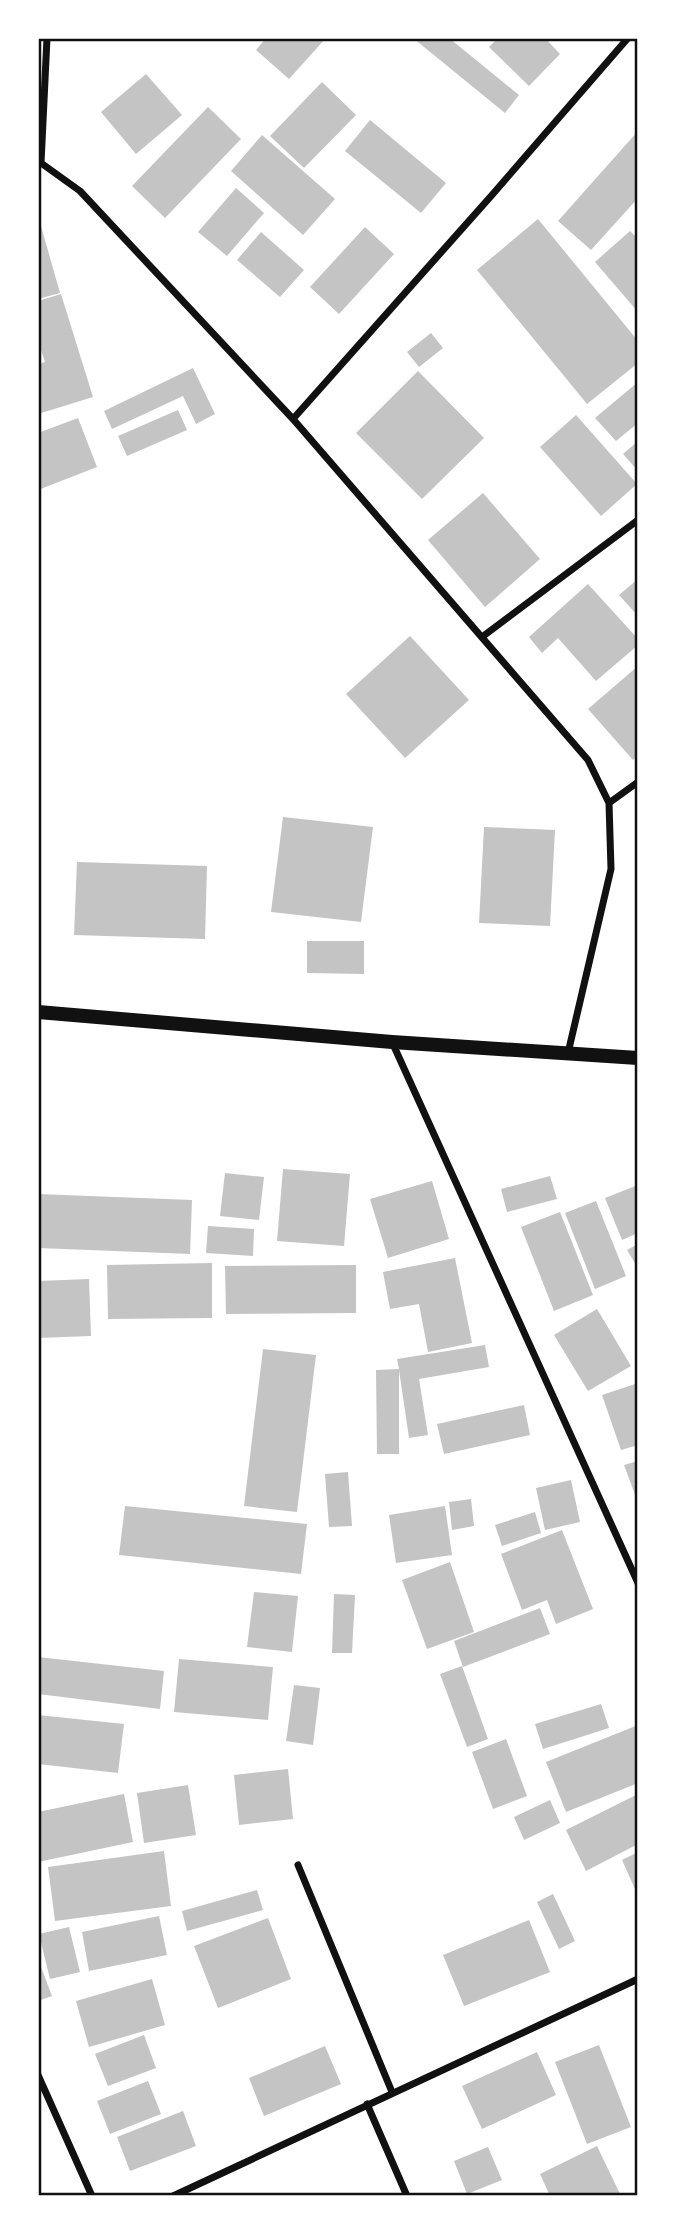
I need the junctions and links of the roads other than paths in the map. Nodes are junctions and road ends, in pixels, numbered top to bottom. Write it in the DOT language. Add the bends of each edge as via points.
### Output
graph roads {
  1 [pos="47,38"];
  2 [pos="628,38"];
  3 [pos="40,163"];
  4 [pos="293,419"];
  5 [pos="638,520"];
  6 [pos="482,637"];
  7 [pos="638,782"];
  8 [pos="609,803"];
  9 [pos="38,1012"];
  10 [pos="392,1042"];
  11 [pos="568,1053"];
  12 [pos="638,1058"];
  13 [pos="638,1583"];
  14 [pos="298,1865"];
  15 [pos="638,1979"];
  16 [pos="38,2075"];
  17 [pos="392,2092"];
  18 [pos="368,2104"];
  19 [pos="92,2196"];
  20 [pos="173,2196"];
  21 [pos="407,2196"];
  1 -- 3 [label="street"];
  2 -- 4 [label="street"];
  3 -- 4 [label="street" via="80,191"];
  4 -- 6 [label="street"];
  5 -- 6 [label="street"];
  6 -- 8 [label="street" via="588,760"];
  7 -- 8 [label="street"];
  8 -- 11 [label="street" via="611,869"];
  9 -- 10 [label="main road"];
  10 -- 11 [label="main road"];
  10 -- 13 [label="street"];
  11 -- 12 [label="main road"];
  14 -- 17 [label="street"];
  15 -- 17 [label="street"];
  16 -- 19 [label="street"];
  17 -- 18 [label="street"];
  18 -- 20 [label="street"];
  18 -- 21 [label="street"];
}
